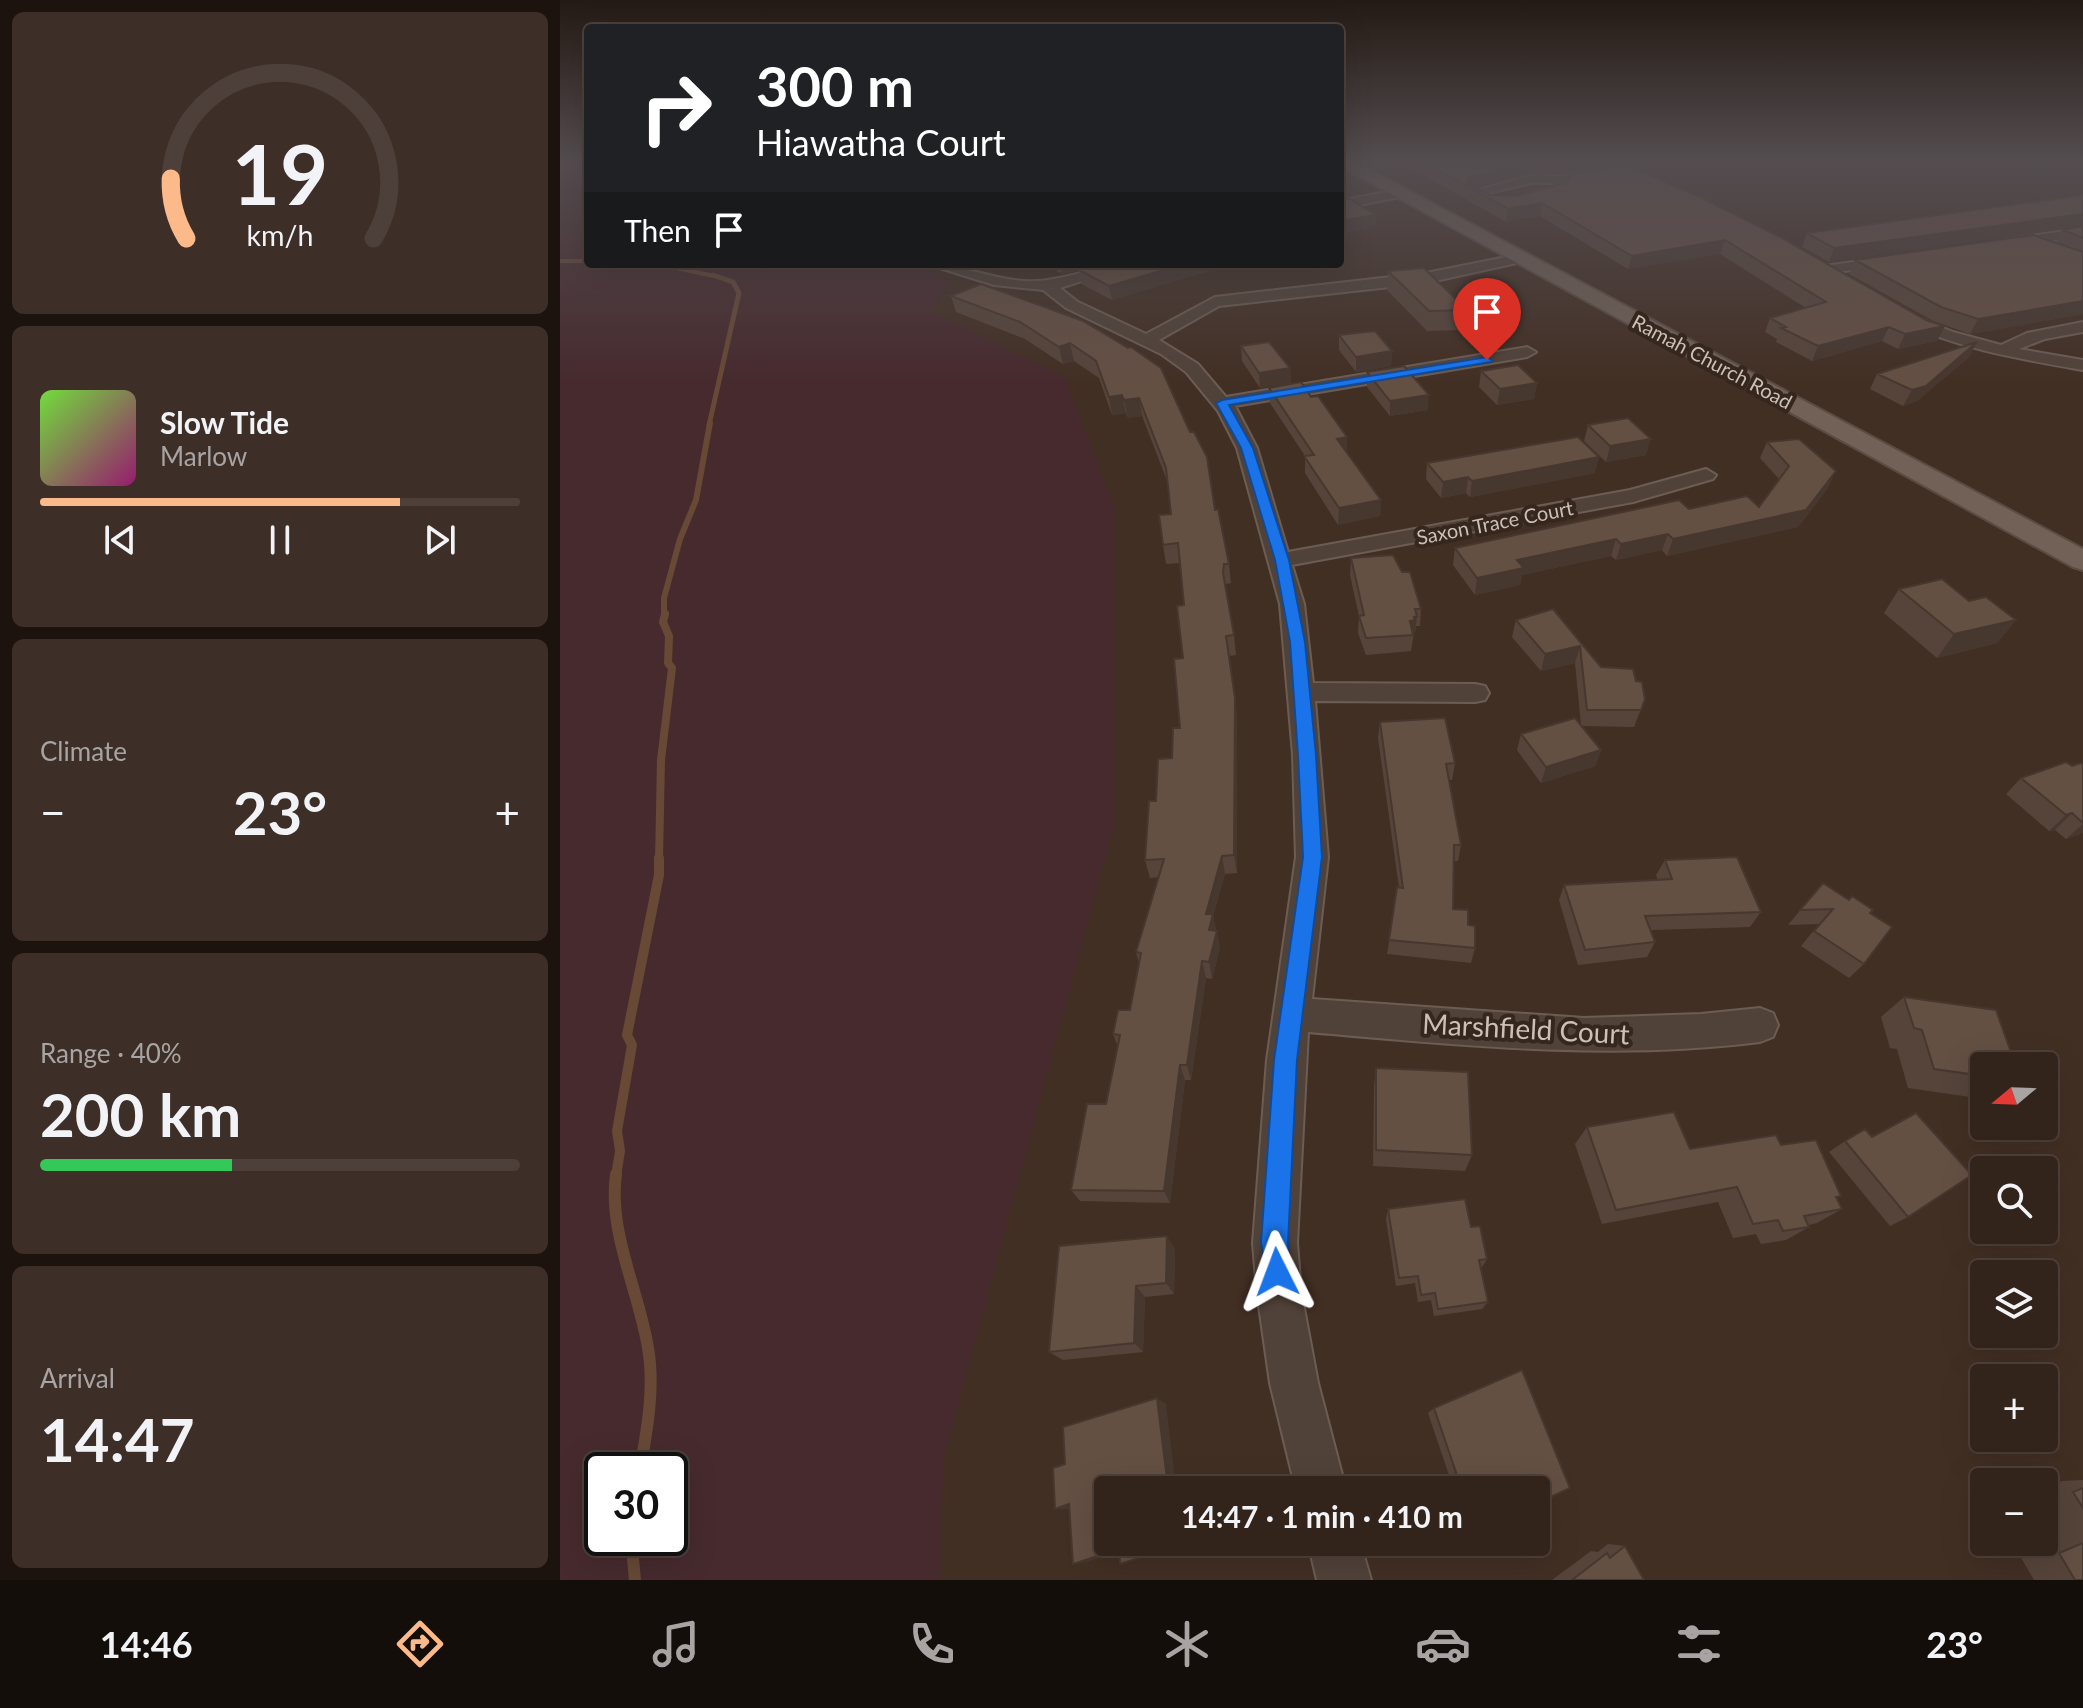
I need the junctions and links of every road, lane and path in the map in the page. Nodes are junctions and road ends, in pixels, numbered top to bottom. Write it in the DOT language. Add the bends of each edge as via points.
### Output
graph roads {
  1 [pos="1478,235"];
  2 [pos="2064,235"];
  3 [pos="2028,240"];
  4 [pos="1989,246"];
  5 [pos="2060,254"];
  6 [pos="1521,258"];
  7 [pos="1899,259"];
  8 [pos="1808,261"];
  9 [pos="948,268"];
  10 [pos="1111,268"];
  11 [pos="1824,270"];
  12 [pos="1045,284"];
  13 [pos="1849,285"];
  14 [pos="1885,306"];
  15 [pos="2083,327"];
  16 [pos="1147,340"];
  17 [pos="2005,350"];
  18 [pos="1527,352"];
  19 [pos="2083,365"];
  20 [pos="1222,403"];
  21 [pos="1706,475"];
  22 [pos="2078,554"];
  23 [pos="1282,560"];
  24 [pos="1300,692"];
  25 [pos="1475,693"];
  26 [pos="1291,1014"];
  27 [pos="1760,1025"];
  28 [pos="1317,1476"];
  29 [pos="1338,1556"];
  30 [pos="1344,1580"];
  1 -- 6 [label="main road, Ramah Church Road"];
  2 -- 3 [label="street"];
  3 -- 4 [label="street"];
  3 -- 5 [label="street"];
  6 -- 16 [label="street" via="1426,278 1215,302"];
  6 -- 22 [label="main road, Ramah Church Road"];
  7 -- 11 [label="street"];
  8 -- 11 [label="street"];
  9 -- 12 [label="street" via="989,280"];
  10 -- 12 [label="street"];
  11 -- 13 [label="street"];
  12 -- 16 [label="street" via="1072,305"];
  14 -- 17 [label="street" via="1926,328"];
  15 -- 17 [label="street" via="2028,338"];
  16 -- 20 [label="street" via="1192,368"];
  17 -- 19 [label="street"];
  18 -- 20 [label="street"];
  20 -- 23 [label="street" via="1247,448"];
  21 -- 23 [label="street, Saxon Trace Court" via="1633,496"];
  23 -- 24 [label="street"];
  24 -- 25 [label="street"];
  24 -- 26 [label="street" via="1312,857"];
  26 -- 27 [label="street, Marshfield Court" via="1583,1037 1700,1034"];
  26 -- 28 [label="street" via="1275,1243 1294,1383"];
  29 -- 30 [label="street"];
}
